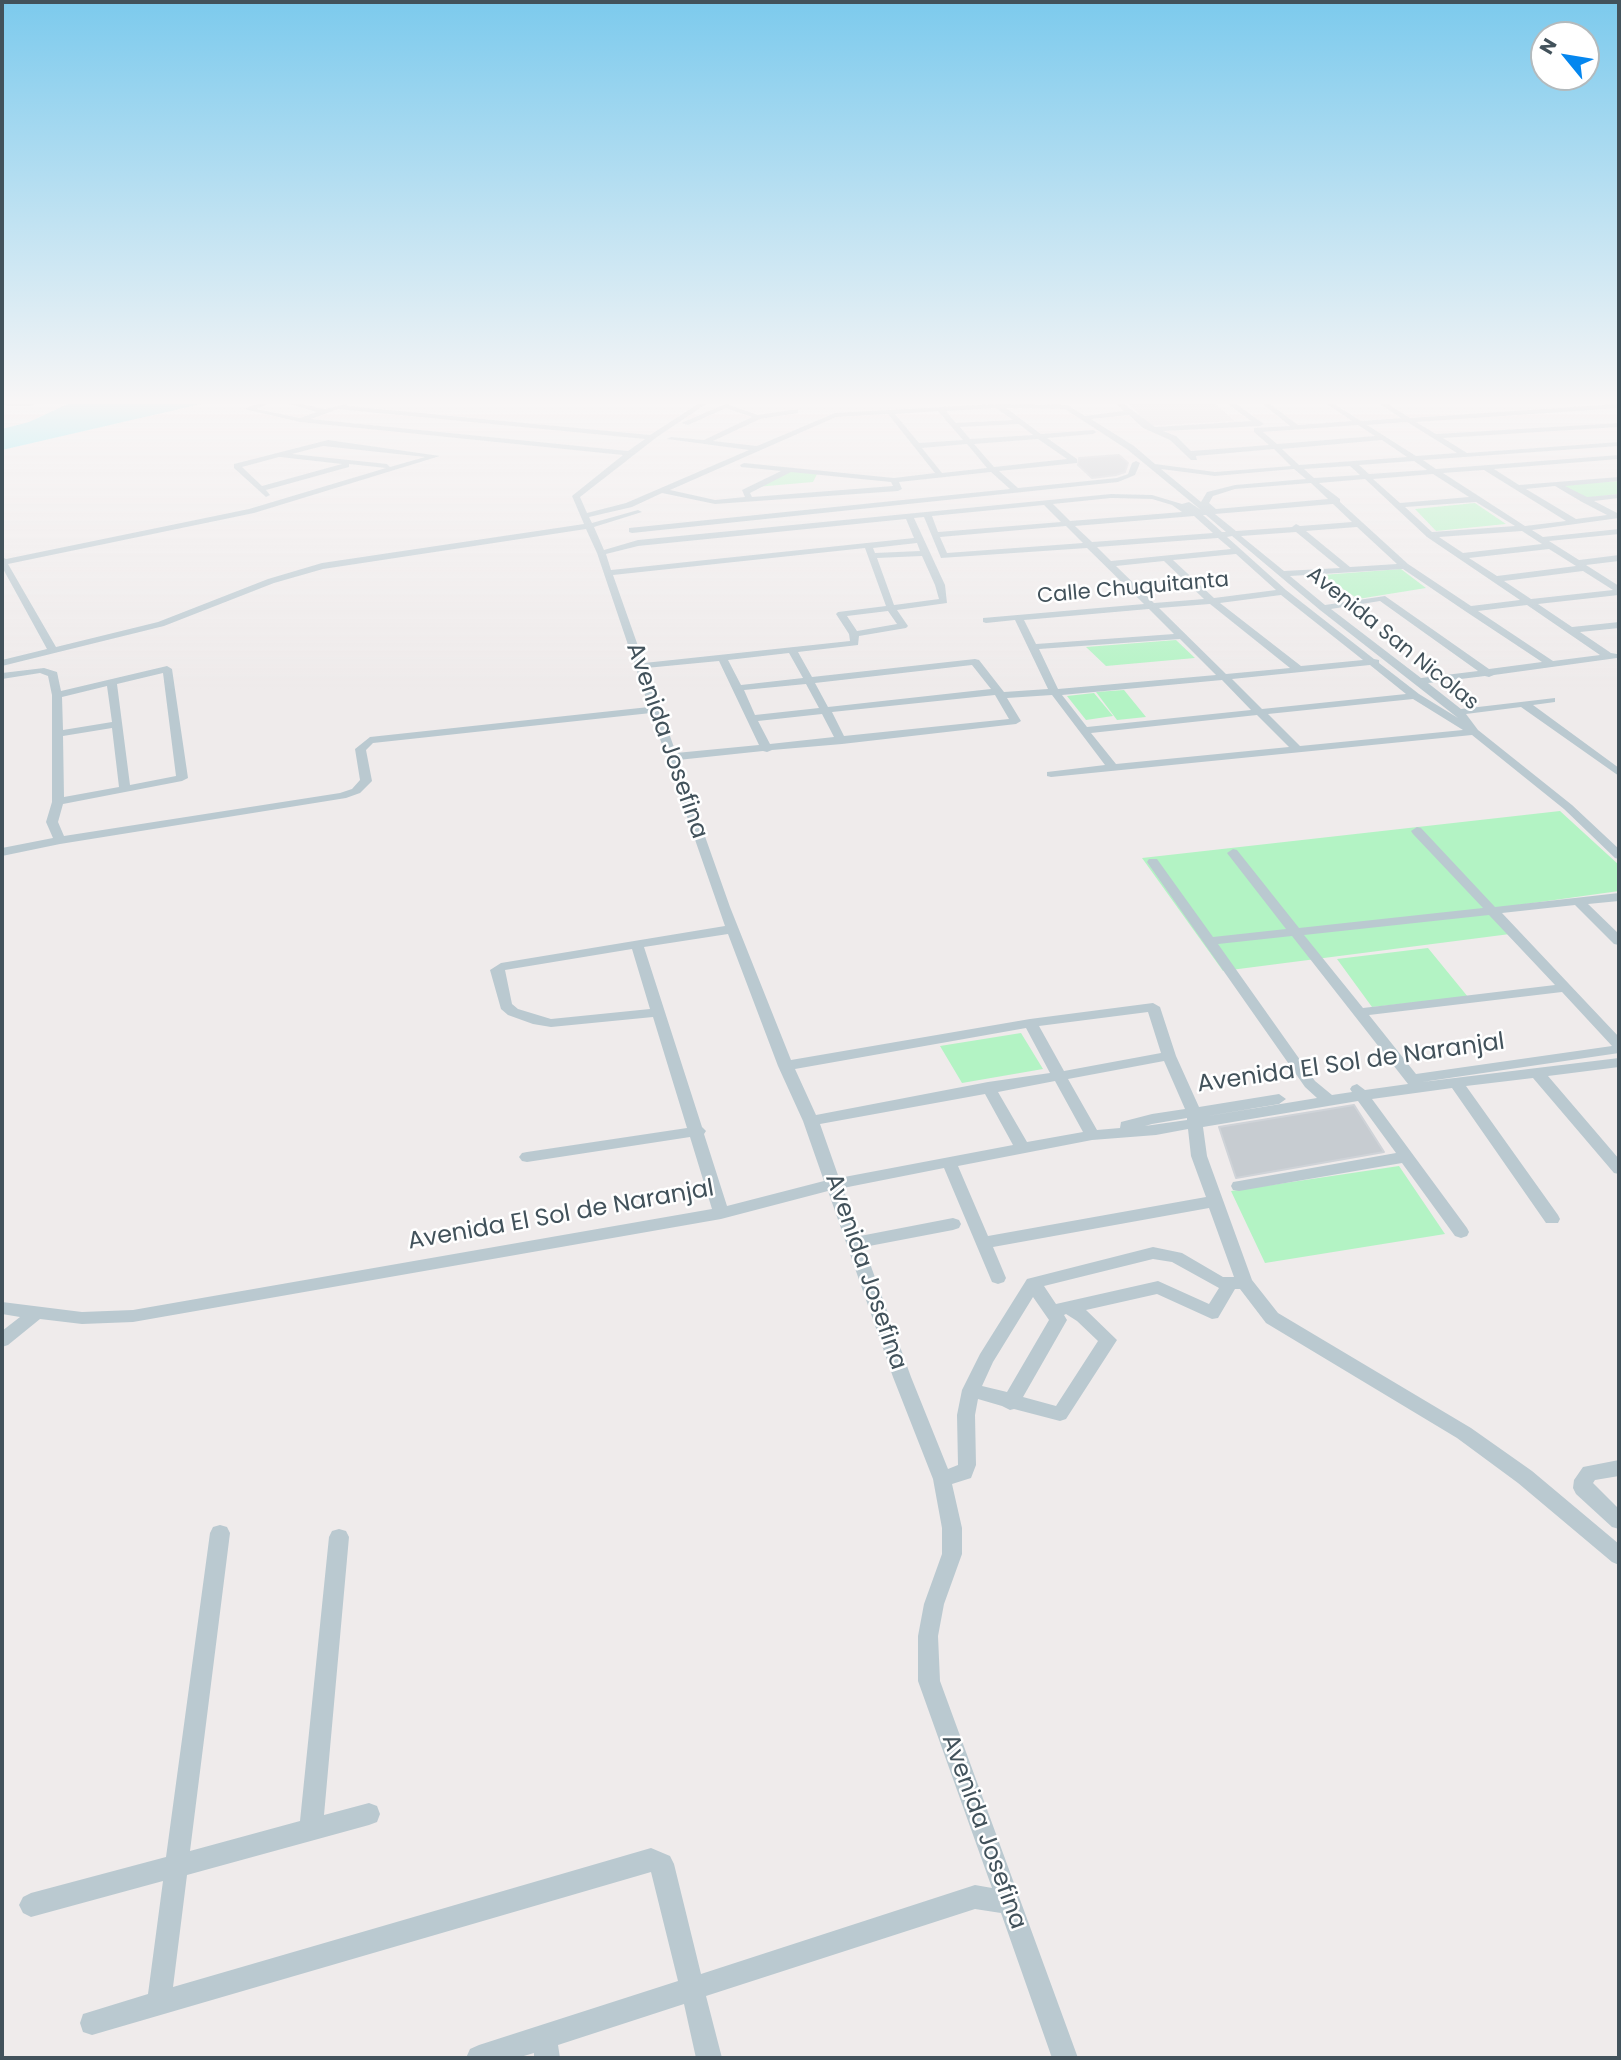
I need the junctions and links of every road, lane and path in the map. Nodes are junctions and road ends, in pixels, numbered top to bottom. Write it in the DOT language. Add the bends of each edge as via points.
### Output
graph roads {
  1 [pos="271,500"];
  2 [pos="284,500"];
  3 [pos="578,500"];
  4 [pos="640,500"];
  5 [pos="663,500"];
  6 [pos="697,500"];
  7 [pos="733,500"];
  8 [pos="901,500"];
  9 [pos="1071,500"];
  10 [pos="1164,500"];
  11 [pos="1178,500"];
  12 [pos="1198,500"];
  13 [pos="1205,500"];
  14 [pos="1394,500"];
  15 [pos="1463,500"];
  16 [pos="1480,500"];
  17 [pos="1539,500"];
  18 [pos="1586,500"];
  19 [pos="1338,501"];
  20 [pos="1046,502"];
  21 [pos="274,503"];
  22 [pos="1400,505"];
  23 [pos="1213,512"];
  24 [pos="1194,514"];
  25 [pos="928,515"];
  26 [pos="1617,516"];
  27 [pos="909,517"];
  28 [pos="1601,518"];
  29 [pos="613,520"];
  30 [pos="587,521"];
  31 [pos="1573,521"];
  32 [pos="1068,523"];
  33 [pos="1362,524"];
  34 [pos="1296,527"];
  35 [pos="1520,527"];
  36 [pos="632,530"];
  37 [pos="1619,530"];
  38 [pos="1234,532"];
  39 [pos="1218,533"];
  40 [pos="936,535"];
  41 [pos="1430,535"];
  42 [pos="920,540"];
  43 [pos="1539,540"];
  44 [pos="638,543"];
  45 [pos="868,545"];
  46 [pos="1091,545"];
  47 [pos="1549,546"];
  48 [pos="1238,551"];
  49 [pos="925,552"];
  50 [pos="601,553"];
  51 [pos="872,556"];
  52 [pos="1460,556"];
  53 [pos="1619,558"];
  54 [pos="1168,560"];
  55 [pos="2,561"];
  56 [pos="1110,564"];
  57 [pos="1405,566"];
  58 [pos="1581,566"];
  59 [pos="1347,569"];
  60 [pos="608,573"];
  61 [pos="1283,574"];
  62 [pos="1496,579"];
  63 [pos="1618,589"];
  64 [pos="1283,592"];
  65 [pos="1529,600"];
  66 [pos="1212,601"];
  67 [pos="1152,607"];
  68 [pos="891,608"];
  69 [pos="1323,608"];
  70 [pos="1468,609"];
  71 [pos="1018,617"];
  72 [pos="986,620"];
  73 [pos="1619,625"];
  74 [pos="1571,630"];
  75 [pos="854,634"];
  76 [pos="1182,636"];
  77 [pos="1033,647"];
  78 [pos="53,651"];
  79 [pos="793,651"];
  80 [pos="1615,656"];
  81 [pos="723,659"];
  82 [pos="1375,662"];
  83 [pos="2,663"];
  84 [pos="1553,665"];
  85 [pos="640,666"];
  86 [pos="1298,669"];
  87 [pos="1489,674"];
  88 [pos="2,676"];
  89 [pos="1223,677"];
  90 [pos="811,680"];
  91 [pos="1420,681"];
  92 [pos="112,682"];
  93 [pos="738,688"];
  94 [pos="1055,692"];
  95 [pos="999,693"];
  96 [pos="57,695"];
  97 [pos="1415,696"];
  98 [pos="1550,700"];
  99 [pos="1524,704"];
  100 [pos="655,709"];
  101 [pos="825,710"];
  102 [pos="1259,712"];
  103 [pos="1459,712"];
  104 [pos="753,718"];
  105 [pos="117,724"];
  106 [pos="1085,730"];
  107 [pos="1474,732"];
  108 [pos="57,734"];
  109 [pos="842,741"];
  110 [pos="767,749"];
  111 [pos="1299,751"];
  112 [pos="672,757"];
  113 [pos="1113,768"];
  114 [pos="1619,773"];
  115 [pos="1051,774"];
  116 [pos="125,789"];
  117 [pos="58,802"];
  118 [pos="1417,831"];
  119 [pos="60,840"];
  120 [pos="2,852"];
  121 [pos="1233,853"];
  122 [pos="1619,855"];
  123 [pos="1153,862"];
  124 [pos="1619,897"];
  125 [pos="1579,901"];
  126 [pos="1492,911"];
  127 [pos="733,929"];
  128 [pos="1297,932"];
  129 [pos="1619,941"];
  130 [pos="1210,942"];
  131 [pos="637,945"];
  132 [pos="1564,988"];
  133 [pos="659,1012"];
  134 [pos="1362,1012"];
  135 [pos="1030,1023"];
  136 [pos="1619,1047"];
  137 [pos="1169,1056"];
  138 [pos="1619,1062"];
  139 [pos="785,1066"];
  140 [pos="1060,1073"];
  141 [pos="1539,1075"];
  142 [pos="1415,1083"];
  143 [pos="1456,1083"];
  144 [pos="988,1087"];
  145 [pos="1359,1091"];
  146 [pos="1324,1096"];
  147 [pos="1195,1117"];
  148 [pos="811,1121"];
  149 [pos="698,1131"];
  150 [pos="1092,1135"];
  151 [pos="1023,1149"];
  152 [pos="527,1157"];
  153 [pos="1405,1157"];
  154 [pos="950,1164"];
  155 [pos="1619,1169"];
  156 [pos="834,1185"];
  157 [pos="1239,1186"];
  158 [pos="1215,1201"];
  159 [pos="721,1213"];
  160 [pos="1552,1219"];
  161 [pos="953,1224"];
  162 [pos="1461,1232"];
  163 [pos="856,1243"];
  164 [pos="982,1243"];
  165 [pos="998,1278"];
  166 [pos="1033,1283"];
  167 [pos="1237,1283"];
  168 [pos="2,1308"];
  169 [pos="1060,1309"];
  170 [pos="35,1314"];
  171 [pos="2,1340"];
  172 [pos="971,1391"];
  173 [pos="1010,1402"];
  174 [pos="1619,1468"];
  175 [pos="942,1479"];
  176 [pos="1619,1521"];
  177 [pos="220,1533"];
  178 [pos="339,1537"];
  179 [pos="1619,1556"];
  180 [pos="369,1814"];
  181 [pos="311,1830"];
  182 [pos="176,1866"];
  183 [pos="1009,1902"];
  184 [pos="31,1905"];
  185 [pos="692,1989"];
  186 [pos="159,2003"];
  187 [pos="92,2022"];
  188 [pos="545,2048"];
  189 [pos="479,2058"];
  190 [pos="709,2058"];
  191 [pos="1065,2058"];
  1 -- 21 [label="street"];
  2 -- 21 [label="street"];
  3 -- 30 [label="street, Avenida Josefina"];
  4 -- 30 [label="street"];
  5 -- 29 [label="street"];
  6 -- 7 [label="street"];
  8 -- 36 [label="street"];
  9 -- 20 [label="street"];
  10 -- 24 [label="street"];
  11 -- 24 [label="street, Avenida San Nicolas"];
  12 -- 23 [label="street, Avenida San Nicolas"];
  13 -- 23 [label="street"];
  14 -- 22 [label="street"];
  15 -- 22 [label="street"];
  16 -- 35 [label="street"];
  17 -- 31 [label="street"];
  18 -- 26 [label="street"];
  19 -- 23 [label="street"];
  19 -- 33 [label="street"];
  20 -- 25 [label="street"];
  20 -- 32 [label="street"];
  21 -- 55 [label="street"];
  22 -- 41 [label="street"];
  23 -- 24 [label="street"];
  23 -- 38 [label="street, Avenida San Nicolas"];
  24 -- 32 [label="street"];
  24 -- 39 [label="street, Avenida San Nicolas"];
  25 -- 27 [label="street"];
  25 -- 40 [label="street"];
  26 -- 28 [label="street"];
  27 -- 42 [label="street"];
  27 -- 44 [label="street"];
  28 -- 31 [label="street"];
  28 -- 37 [label="street"];
  29 -- 30 [label="street"];
  29 -- 36 [label="street"];
  30 -- 50 [label="street, Avenida Josefina"];
  30 -- 78 [label="street" via="333,564 271,581 161,624"];
  31 -- 35 [label="street"];
  32 -- 40 [label="street"];
  32 -- 46 [label="street"];
  33 -- 34 [label="street"];
  33 -- 57 [label="street"];
  34 -- 38 [label="street"];
  34 -- 59 [label="street"];
  35 -- 41 [label="street"];
  35 -- 43 [label="street"];
  36 -- 44 [label="street"];
  37 -- 43 [label="street"];
  38 -- 39 [label="street"];
  38 -- 61 [label="street, Avenida San Nicolas"];
  39 -- 46 [label="street"];
  39 -- 48 [label="street, Avenida San Nicolas"];
  40 -- 46 [label="street" via="944,555"];
  41 -- 52 [label="street"];
  42 -- 45 [label="street"];
  42 -- 49 [label="street"];
  43 -- 47 [label="street"];
  44 -- 50 [label="street"];
  45 -- 51 [label="street"];
  45 -- 60 [label="street"];
  46 -- 56 [label="street"];
  47 -- 52 [label="street"];
  47 -- 58 [label="street"];
  48 -- 54 [label="street"];
  48 -- 64 [label="street, Avenida San Nicolas"];
  49 -- 51 [label="street"];
  49 -- 68 [label="street" via="944,601"];
  50 -- 60 [label="street, Avenida Josefina"];
  51 -- 68 [label="street"];
  52 -- 62 [label="street"];
  53 -- 58 [label="street"];
  54 -- 56 [label="street"];
  54 -- 66 [label="street"];
  55 -- 78 [label="street"];
  56 -- 67 [label="street"];
  57 -- 59 [label="street"];
  57 -- 70 [label="street"];
  58 -- 62 [label="street"];
  58 -- 63 [label="street"];
  59 -- 61 [label="street"];
  60 -- 85 [label="street, Avenida Josefina"];
  61 -- 69 [label="street, Avenida San Nicolas"];
  62 -- 65 [label="street"];
  63 -- 65 [label="street"];
  64 -- 66 [label="street, Calle Chuquitanta"];
  64 -- 82 [label="street, Avenida San Nicolas"];
  65 -- 70 [label="street"];
  65 -- 74 [label="street"];
  66 -- 67 [label="street, Calle Chuquitanta"];
  66 -- 86 [label="street"];
  67 -- 71 [label="street, Calle Chuquitanta"];
  67 -- 76 [label="street"];
  68 -- 75 [label="street" via="903,626"];
  68 -- 75 [label="street" via="841,614"];
  69 -- 87 [label="street" via="1382,598"];
  69 -- 91 [label="street, Avenida San Nicolas"];
  70 -- 84 [label="street"];
  71 -- 72 [label="street, Calle Chuquitanta"];
  71 -- 77 [label="street"];
  73 -- 74 [label="street"];
  74 -- 80 [label="street"];
  75 -- 79 [label="street" via="857,642 853,644"];
  76 -- 77 [label="street"];
  76 -- 89 [label="street"];
  77 -- 94 [label="street"];
  78 -- 83 [label="street"];
  79 -- 81 [label="street"];
  79 -- 90 [label="street"];
  80 -- 84 [label="street"];
  81 -- 85 [label="street"];
  81 -- 93 [label="street"];
  82 -- 86 [label="street"];
  82 -- 97 [label="street, Avenida San Nicolas"];
  84 -- 87 [label="street"];
  85 -- 100 [label="street, Avenida Josefina"];
  86 -- 89 [label="street"];
  87 -- 91 [label="street"];
  88 -- 96 [label="street" via="48,671 53,674"];
  89 -- 94 [label="street"];
  89 -- 102 [label="street"];
  90 -- 93 [label="street"];
  90 -- 95 [label="street" via="975,662"];
  90 -- 101 [label="street"];
  91 -- 103 [label="street, Avenida San Nicolas"];
  92 -- 96 [label="street"];
  92 -- 105 [label="street"];
  92 -- 116 [label="street" via="167,669 181,778"];
  93 -- 104 [label="street"];
  94 -- 95 [label="street"];
  94 -- 106 [label="street"];
  95 -- 101 [label="street"];
  95 -- 109 [label="street" via="1016,722"];
  96 -- 108 [label="street"];
  97 -- 102 [label="street"];
  97 -- 107 [label="street, Avenida San Nicolas"];
  98 -- 99 [label="street"];
  99 -- 103 [label="street"];
  99 -- 114 [label="street"];
  100 -- 112 [label="street, Avenida Josefina"];
  100 -- 119 [label="street" via="370,740 360,749 366,781 342,796"];
  101 -- 104 [label="street"];
  101 -- 109 [label="street"];
  102 -- 106 [label="street"];
  102 -- 111 [label="street"];
  103 -- 107 [label="street, Avenida San Nicolas"];
  104 -- 110 [label="street"];
  105 -- 108 [label="street"];
  105 -- 116 [label="street"];
  106 -- 113 [label="street"];
  107 -- 111 [label="street"];
  107 -- 122 [label="street, Avenida San Nicolas" via="1568,807"];
  108 -- 117 [label="street"];
  109 -- 110 [label="street"];
  110 -- 112 [label="street"];
  111 -- 113 [label="street"];
  112 -- 127 [label="street, Avenida Josefina"];
  113 -- 115 [label="street"];
  116 -- 117 [label="street"];
  117 -- 119 [label="street" via="52,822"];
  118 -- 126 [label="street"];
  119 -- 120 [label="street"];
  121 -- 128 [label="street"];
  123 -- 130 [label="street"];
  124 -- 125 [label="street"];
  125 -- 126 [label="street"];
  125 -- 129 [label="street"];
  126 -- 128 [label="street"];
  126 -- 132 [label="street"];
  127 -- 131 [label="street"];
  127 -- 139 [label="street, Avenida Josefina"];
  128 -- 130 [label="street"];
  128 -- 134 [label="street"];
  130 -- 146 [label="street" via="1310,1084"];
  131 -- 133 [label="street"];
  131 -- 133 [label="street" via="501,967 497,975 506,1006 522,1016 551,1023"];
  132 -- 134 [label="street"];
  132 -- 136 [label="street"];
  133 -- 149 [label="street"];
  134 -- 142 [label="street"];
  135 -- 137 [label="street" via="1153,1007"];
  135 -- 139 [label="street"];
  135 -- 140 [label="street"];
  136 -- 142 [label="street, Avenida El Sol de Naranjal"];
  137 -- 140 [label="street"];
  137 -- 147 [label="street"];
  138 -- 141 [label="street, Avenida El Sol de Naranjal"];
  139 -- 148 [label="street, Avenida Josefina"];
  140 -- 144 [label="street"];
  140 -- 150 [label="street"];
  141 -- 143 [label="street, Avenida El Sol de Naranjal"];
  141 -- 155 [label="street"];
  142 -- 143 [label="street, Avenida El Sol de Naranjal"];
  142 -- 145 [label="street, Avenida El Sol de Naranjal"];
  143 -- 160 [label="street"];
  144 -- 148 [label="street"];
  144 -- 151 [label="street"];
  145 -- 146 [label="street, Avenida El Sol de Naranjal"];
  145 -- 153 [label="street"];
  146 -- 147 [label="street, Avenida El Sol de Naranjal"];
  147 -- 150 [label="street, Avenida El Sol de Naranjal"];
  147 -- 158 [label="street" via="1199,1156"];
  148 -- 156 [label="street, Avenida Josefina"];
  149 -- 152 [label="street"];
  149 -- 159 [label="street"];
  150 -- 151 [label="street, Avenida El Sol de Naranjal"];
  151 -- 154 [label="street, Avenida El Sol de Naranjal"];
  153 -- 157 [label="street"];
  153 -- 162 [label="street"];
  154 -- 156 [label="street, Avenida El Sol de Naranjal"];
  154 -- 164 [label="street"];
  156 -- 159 [label="street, Avenida El Sol de Naranjal"];
  156 -- 163 [label="street, Avenida Josefina"];
  158 -- 164 [label="street"];
  158 -- 167 [label="street"];
  159 -- 170 [label="street, Avenida El Sol de Naranjal" via="133,1315 82,1318"];
  161 -- 163 [label="street"];
  163 -- 175 [label="street, Avenida Josefina"];
  164 -- 165 [label="street"];
  166 -- 167 [label="street" via="1153,1253 1176,1257 1219,1282"];
  166 -- 169 [label="street"];
  166 -- 172 [label="street"];
  167 -- 169 [label="street" via="1212,1313 1158,1287"];
  167 -- 179 [label="street" via="1272,1318 1464,1433"];
  168 -- 170 [label="street, Avenida El Sol de Naranjal"];
  169 -- 173 [label="street"];
  169 -- 173 [label="street" via="1083,1316 1108,1340 1060,1415"];
  170 -- 171 [label="street"];
  172 -- 173 [label="street"];
  172 -- 175 [label="street" via="966,1415 967,1465 958,1475"];
  174 -- 176 [label="street" via="1583,1480 1583,1488"];
  175 -- 183 [label="street, Avenida Josefina" via="952,1554 928,1636 929,1681"];
  177 -- 182 [label="street"];
  178 -- 181 [label="street"];
  180 -- 181 [label="street"];
  181 -- 182 [label="street"];
  182 -- 184 [label="street"];
  182 -- 186 [label="street"];
  183 -- 185 [label="street" via="975,1897"];
  183 -- 191 [label="street, Avenida Josefina"];
  185 -- 186 [label="street" via="662,1864 651,1860"];
  185 -- 188 [label="street"];
  185 -- 190 [label="street"];
  186 -- 187 [label="street"];
  188 -- 189 [label="street"];
}
